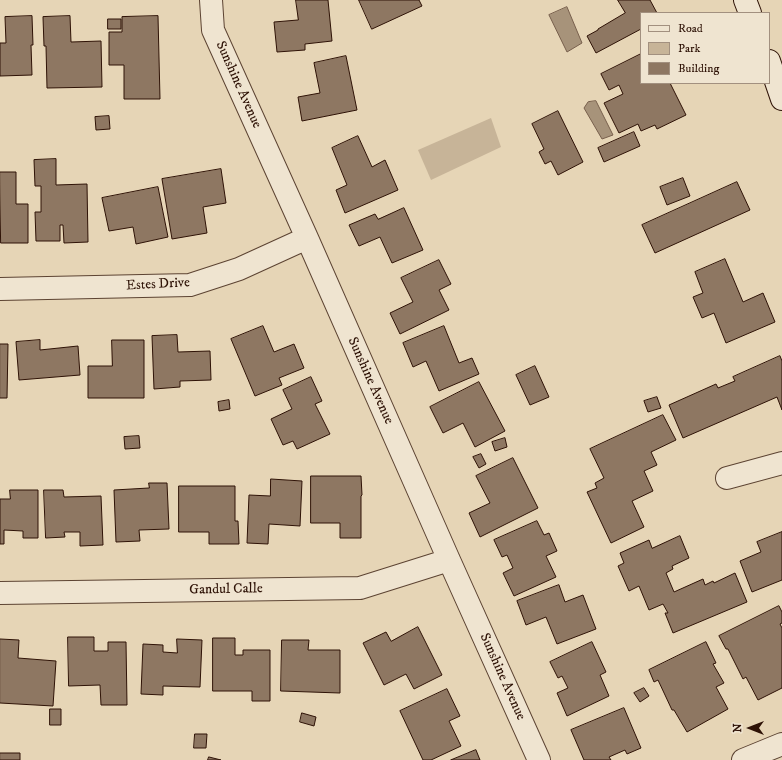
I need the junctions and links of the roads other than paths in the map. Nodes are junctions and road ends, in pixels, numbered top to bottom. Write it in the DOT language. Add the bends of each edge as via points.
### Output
graph roads {
  1 [pos="211,0"];
  2 [pos="745,0"];
  3 [pos="750,12"];
  4 [pos="770,64"];
  5 [pos="782,99"];
  6 [pos="307,238"];
  7 [pos="0,290"];
  8 [pos="782,463"];
  9 [pos="727,478"];
  10 [pos="449,560"];
  11 [pos="0,593"];
  12 [pos="782,744"];
  13 [pos="539,760"];
  14 [pos="743,760"];
  1 -- 6 [label="street, Sunshine Avenue" via="213,30"];
  2 -- 3 [label="street"];
  4 -- 5 [label="street"];
  6 -- 7 [label="street, Estes Drive" via="239,269 190,285"];
  6 -- 10 [label="street, Sunshine Avenue"];
  8 -- 9 [label="street"];
  10 -- 11 [label="street, Gandul Calle" via="360,588"];
  10 -- 13 [label="street, Sunshine Avenue"];
  12 -- 14 [label="street"];
}
